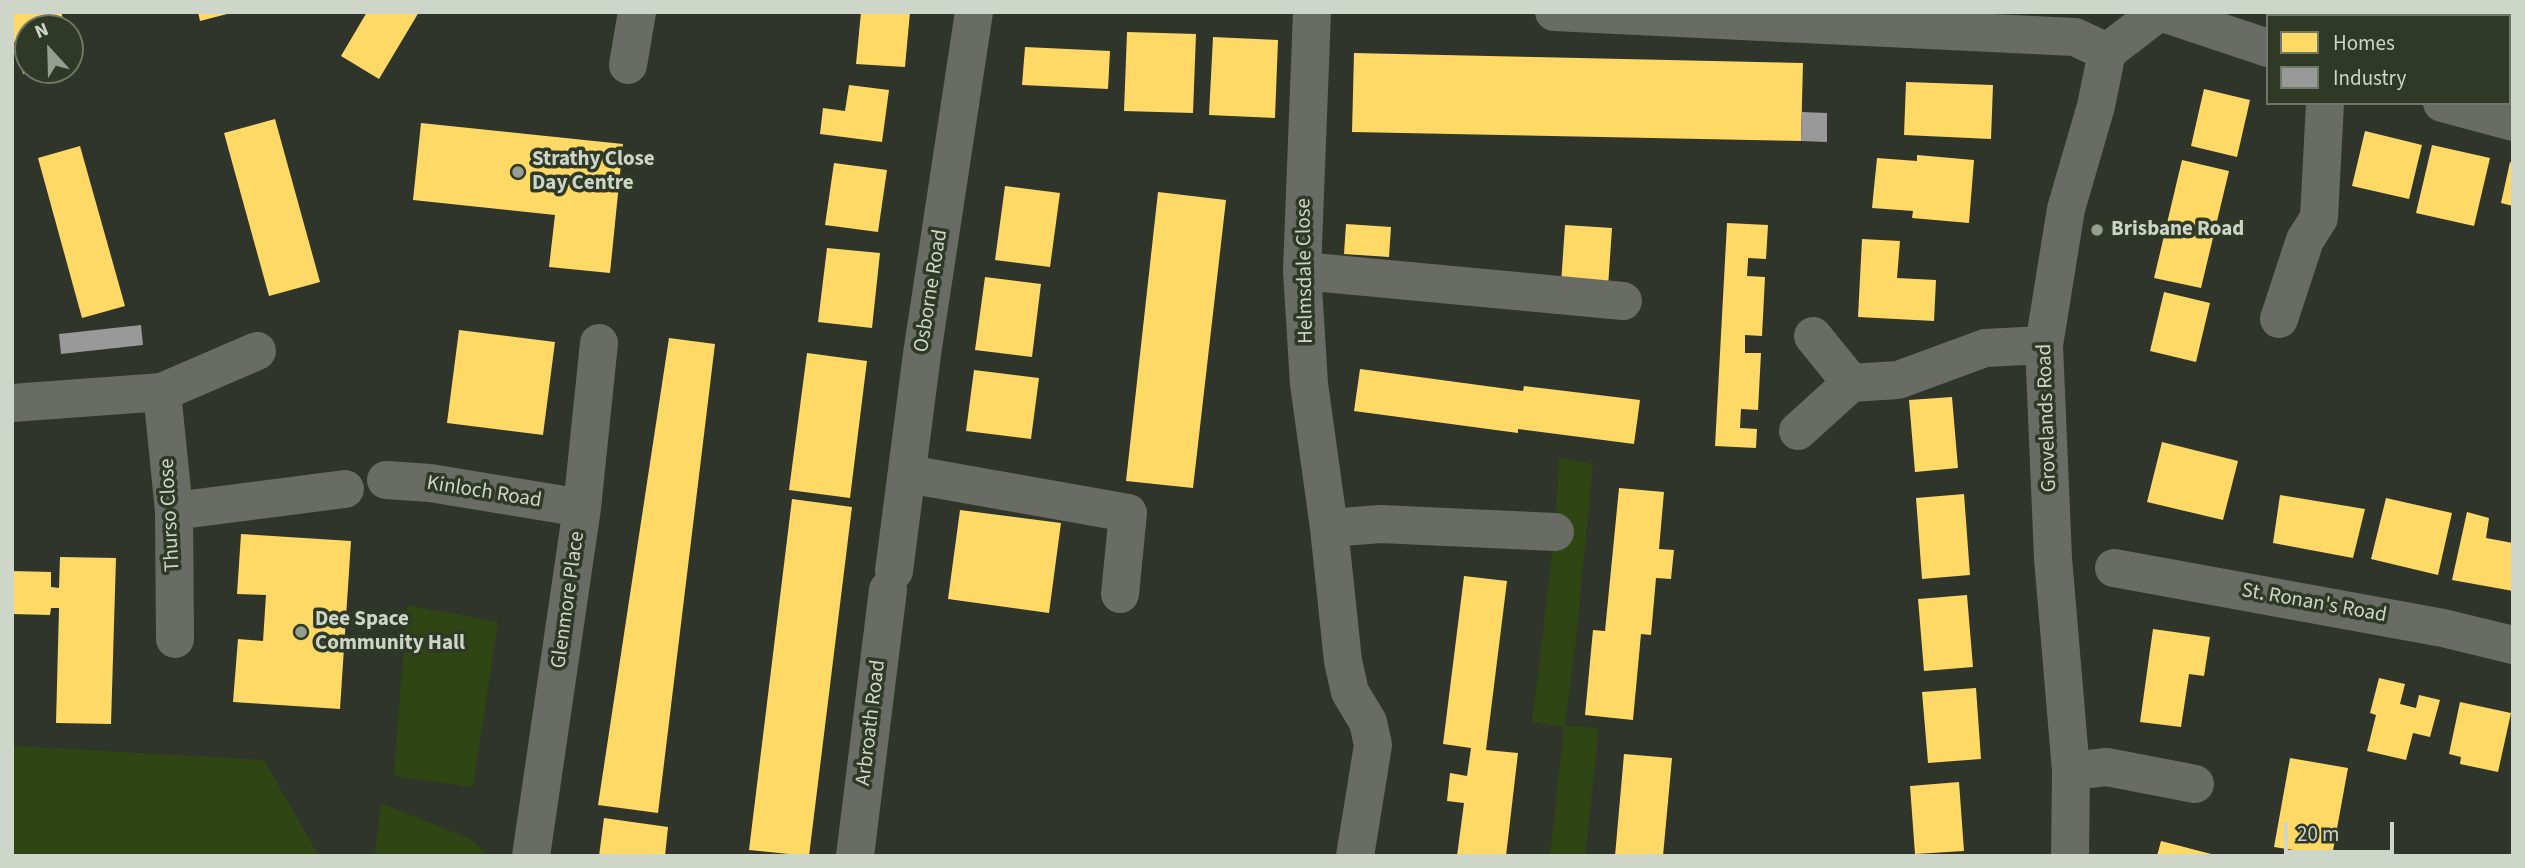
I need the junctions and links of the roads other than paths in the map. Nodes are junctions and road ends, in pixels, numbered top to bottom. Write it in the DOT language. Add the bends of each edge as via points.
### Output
graph roads {
  1 [pos="637,12"];
  2 [pos="974,12"];
  3 [pos="1312,12"];
  4 [pos="1554,12"];
  5 [pos="2159,12"];
  6 [pos="2266,47"];
  7 [pos="2107,52"];
  8 [pos="628,65"];
  9 [pos="2325,105"];
  10 [pos="2449,105"];
  11 [pos="2513,122"];
  12 [pos="1302,271"];
  13 [pos="1623,301"];
  14 [pos="2279,319"];
  15 [pos="1813,335"];
  16 [pos="599,343"];
  17 [pos="2043,345"];
  18 [pos="257,351"];
  19 [pos="1851,383"];
  20 [pos="162,391"];
  21 [pos="12,403"];
  22 [pos="1798,431"];
  23 [pos="908,474"];
  24 [pos="386,480"];
  25 [pos="345,489"];
  26 [pos="582,508"];
  27 [pos="174,511"];
  28 [pos="1329,528"];
  29 [pos="1555,532"];
  30 [pos="2114,568"];
  31 [pos="891,580"];
  32 [pos="1121,594"];
  33 [pos="175,639"];
  34 [pos="2513,645"];
  35 [pos="2071,771"];
  36 [pos="2195,784"];
  37 [pos="531,856"];
  38 [pos="855,856"];
  39 [pos="1355,856"];
  40 [pos="2070,856"];
  1 -- 8 [label="street"];
  2 -- 23 [label="street, Osborne Road"];
  3 -- 12 [label="street, Helmsdale Close"];
  4 -- 7 [label="street" via="2075,37"];
  5 -- 6 [label="street"];
  5 -- 7 [label="street"];
  7 -- 17 [label="street, Grovelands Road" via="2066,209"];
  9 -- 14 [label="street" via="2319,218 2305,240"];
  10 -- 11 [label="street"];
  12 -- 13 [label="street"];
  12 -- 28 [label="street, Helmsdale Close" via="1309,384"];
  15 -- 19 [label="street"];
  16 -- 26 [label="street, Glenmore Place"];
  17 -- 19 [label="street" via="1985,348 1898,380"];
  17 -- 35 [label="street, Grovelands Road" via="2053,558"];
  18 -- 20 [label="street"];
  19 -- 22 [label="street"];
  20 -- 21 [label="street"];
  20 -- 27 [label="street, Thurso Close"];
  23 -- 31 [label="street, Osborne Road"];
  23 -- 32 [label="street" via="1128,513"];
  24 -- 26 [label="street, Kinloch Road"];
  25 -- 27 [label="street"];
  26 -- 37 [label="street, Glenmore Place"];
  27 -- 33 [label="street, Thurso Close"];
  28 -- 29 [label="street" via="1381,524"];
  28 -- 39 [label="street, Helmsdale Close" via="1343,662 1350,692 1368,722 1373,745"];
  30 -- 34 [label="street, St. Ronan's Road"];
  31 -- 38 [label="street, Arbroath Road"];
  35 -- 36 [label="street" via="2107,767"];
  35 -- 40 [label="street, Grovelands Road"];
}
